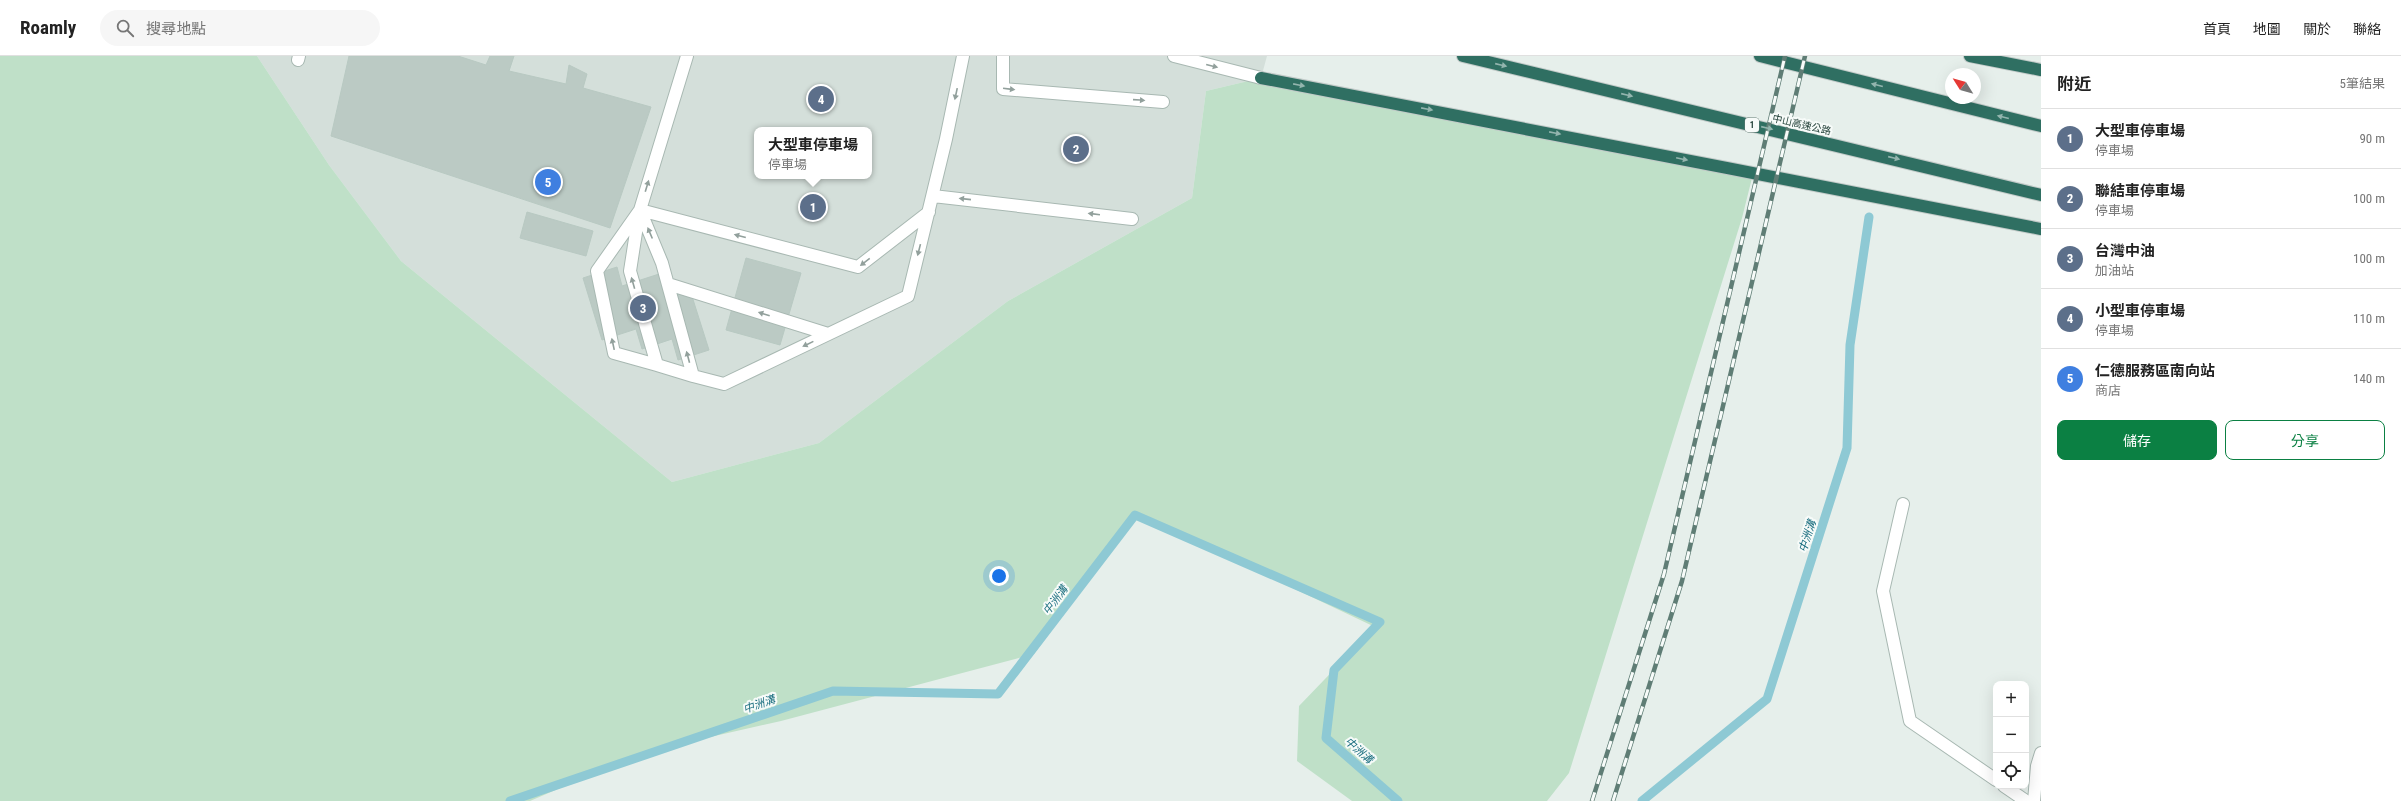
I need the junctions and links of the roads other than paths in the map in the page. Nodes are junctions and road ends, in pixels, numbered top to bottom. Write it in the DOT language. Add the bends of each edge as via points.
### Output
graph roads {
  1 [pos="687,56"];
  2 [pos="963,56"];
  3 [pos="1003,56"];
  4 [pos="1174,56"];
  5 [pos="1463,56"];
  6 [pos="1760,56"];
  7 [pos="1970,56"];
  8 [pos="2041,70"];
  9 [pos="1261,78"];
  10 [pos="1163,102"];
  11 [pos="2041,126"];
  12 [pos="2041,195"];
  13 [pos="933,196"];
  14 [pos="640,210"];
  15 [pos="929,212"];
  16 [pos="1132,219"];
  17 [pos="2041,229"];
  18 [pos="668,284"];
  19 [pos="828,334"];
  20 [pos="657,365"];
  21 [pos="693,376"];
  22 [pos="1903,504"];
  23 [pos="2041,753"];
  24 [pos="1993,778"];
  25 [pos="2008,789"];
  26 [pos="2026,801"];
  27 [pos="2034,801"];
  14 -- 1 [label="street, one-way"];
  2 -- 13 [label="street, one-way"];
  3 -- 10 [label="street, one-way" via="1003,88"];
  4 -- 9 [label="street, one-way"];
  5 -- 12 [label="highway, 中山高速公路 / 1, one-way"];
  11 -- 6 [label="highway, one-way"];
  7 -- 8 [label="highway"];
  9 -- 17 [label="highway, one-way"];
  13 -- 15 [label="street"];
  16 -- 13 [label="street, one-way"];
  15 -- 14 [label="street, one-way" via="858,267"];
  18 -- 14 [label="street, one-way"];
  20 -- 14 [label="street, one-way" via="630,271"];
  20 -- 14 [label="street, one-way" via="614,353 597,271"];
  15 -- 19 [label="street, one-way" via="908,296"];
  19 -- 18 [label="street, one-way"];
  21 -- 18 [label="street, one-way"];
  19 -- 21 [label="street, one-way" via="724,384"];
  20 -- 21 [label="street"];
  22 -- 24 [label="street" via="1883,591 1910,721"];
  23 -- 27 [label="street" via="2037,766"];
  25 -- 26 [label="street"];
}
